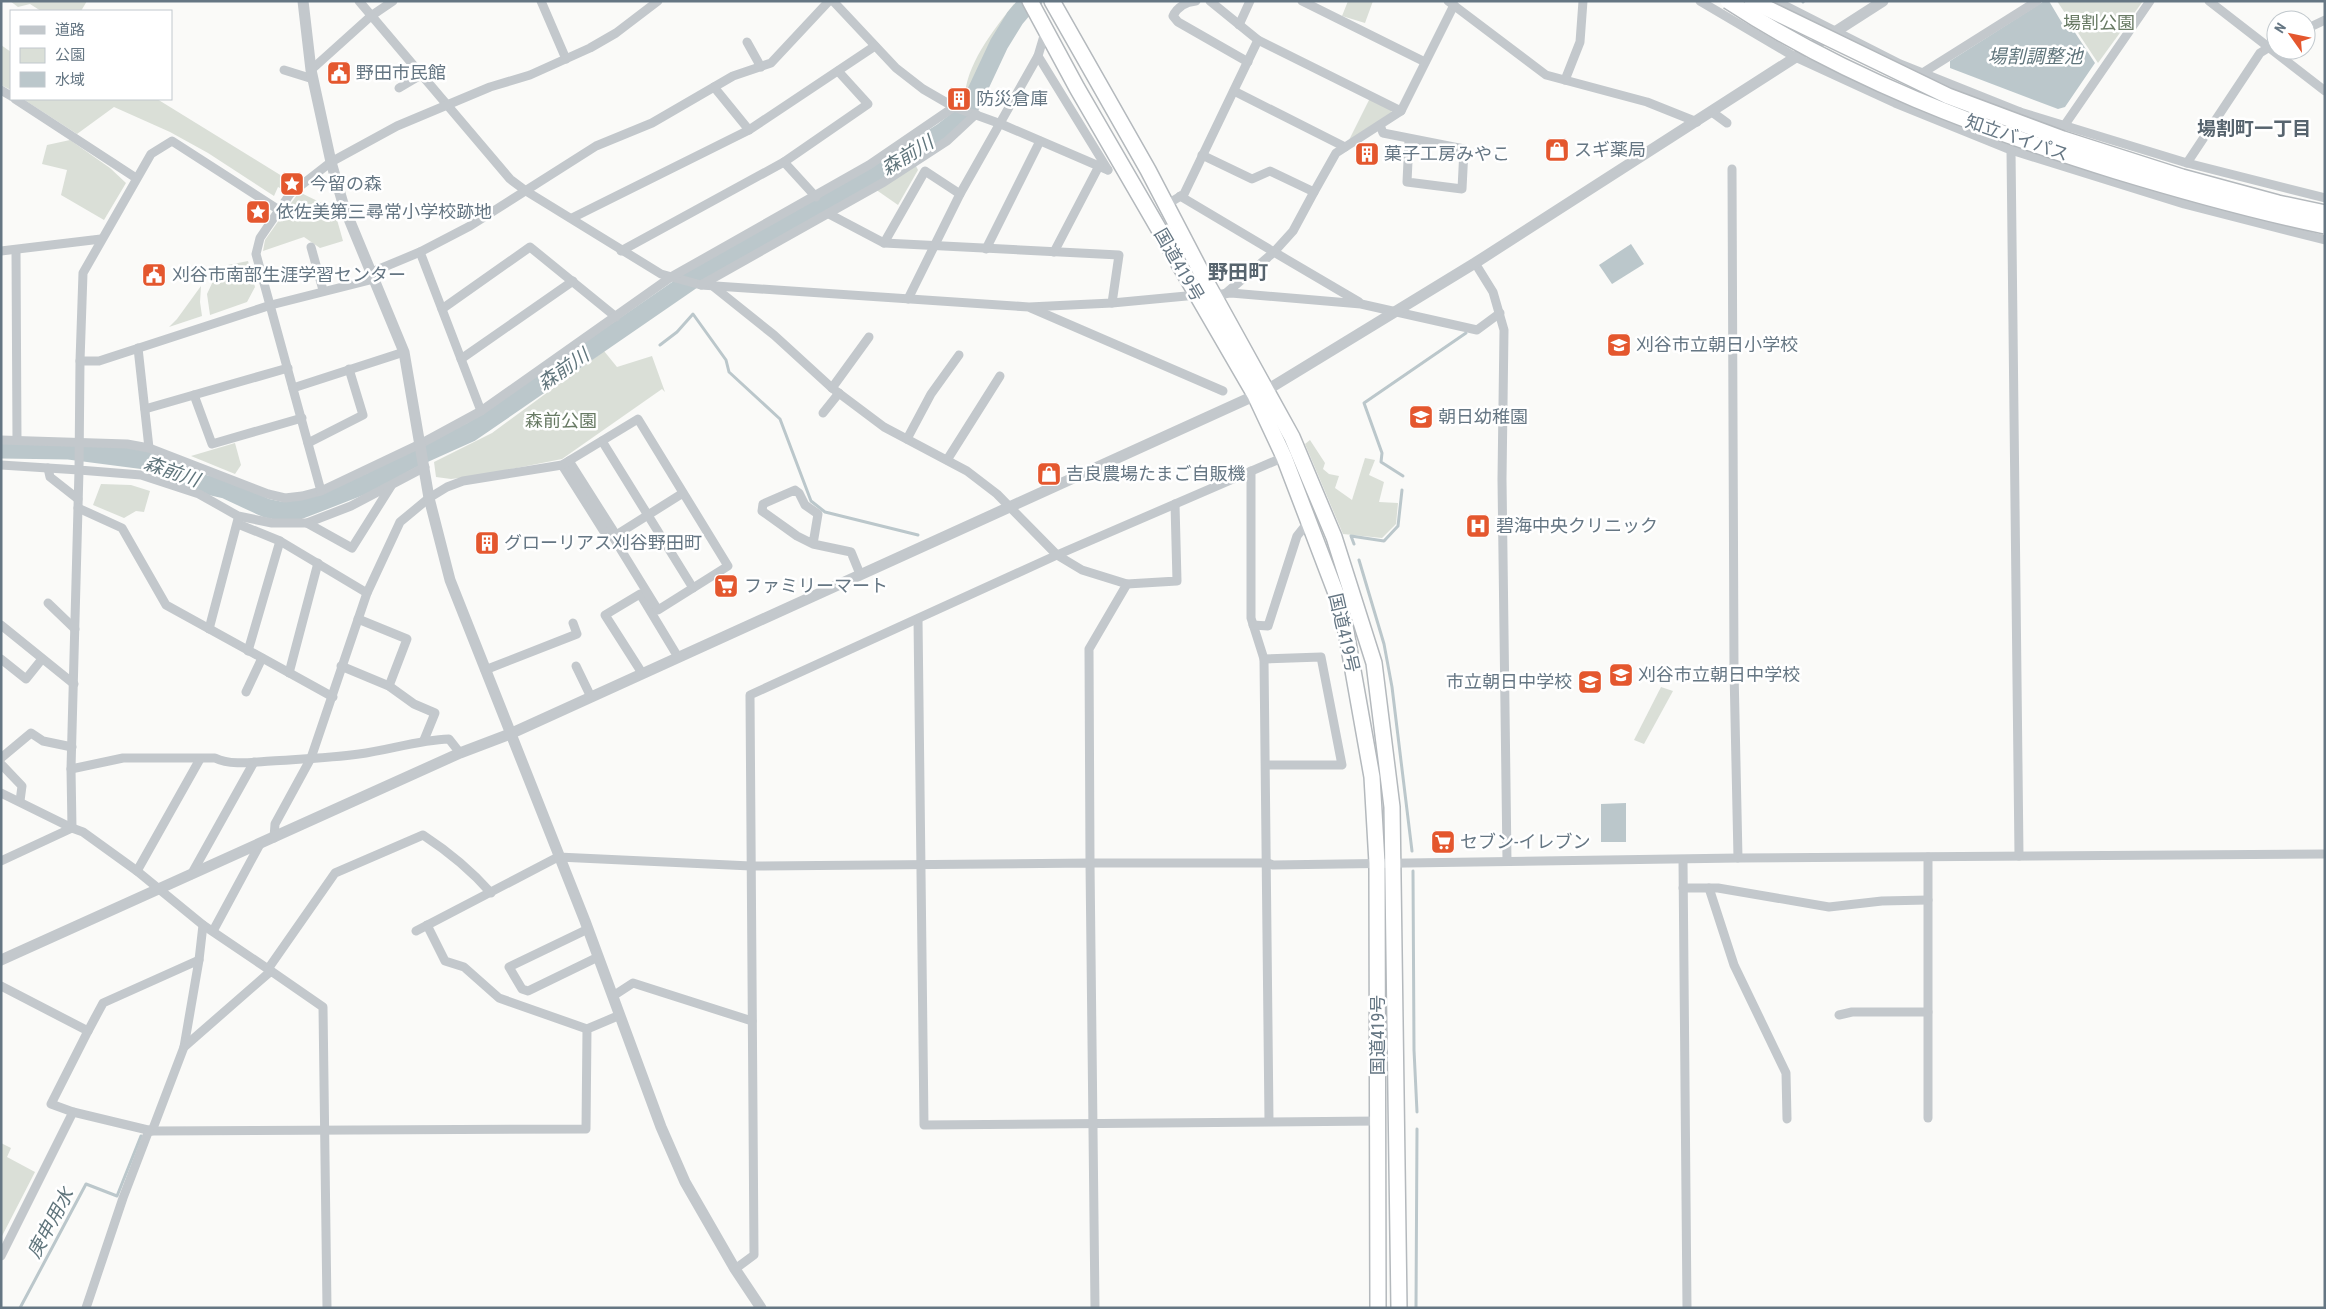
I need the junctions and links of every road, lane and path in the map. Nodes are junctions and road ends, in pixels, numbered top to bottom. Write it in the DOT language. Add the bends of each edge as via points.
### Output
graph roads {
  1 [pos="303,1"];
  2 [pos="359,1"];
  3 [pos="393,1"];
  4 [pos="541,1"];
  5 [pos="658,1"];
  6 [pos="831,1"];
  7 [pos="1196,1"];
  8 [pos="1210,1"];
  9 [pos="1250,1"];
  10 [pos="1302,1"];
  11 [pos="1700,1"];
  12 [pos="1728,1"];
  13 [pos="1752,1"];
  14 [pos="1776,1"];
  15 [pos="1883,1"];
  16 [pos="2037,1"];
  17 [pos="2150,1"];
  18 [pos="2209,1"];
  19 [pos="1059,2"];
  20 [pos="1582,2"];
  21 [pos="1451,3"];
  22 [pos="1034,7"];
  23 [pos="371,16"];
  24 [pos="1240,25"];
  25 [pos="1046,29"];
  26 [pos="1835,32"];
  27 [pos="1258,40"];
  28 [pos="2266,41"];
  29 [pos="747,42"];
  30 [pos="875,46"];
  31 [pos="2266,49"];
  32 [pos="1038,56"];
  33 [pos="1795,57"];
  34 [pos="566,58"];
  35 [pos="2290,60"];
  36 [pos="1248,62"];
  37 [pos="1426,62"];
  38 [pos="761,67"];
  39 [pos="284,70"];
  40 [pos="838,70"];
  41 [pos="1924,72"];
  42 [pos="312,74"];
  43 [pos="422,75"];
  44 [pos="1565,80"];
  45 [pos="714,86"];
  46 [pos="399,88"];
  47 [pos="2325,90"];
  48 [pos="1234,91"];
  49 [pos="17,100"];
  50 [pos="447,106"];
  51 [pos="954,107"];
  52 [pos="1401,111"];
  53 [pos="1712,112"];
  54 [pos="2020,112"];
  55 [pos="976,114"];
  56 [pos="1698,122"];
  57 [pos="1727,123"];
  58 [pos="1001,124"];
  59 [pos="1380,125"];
  60 [pos="2064,126"];
  61 [pos="749,130"];
  62 [pos="1409,140"];
  63 [pos="1040,141"];
  64 [pos="1345,148"];
  65 [pos="2011,150"];
  66 [pos="1202,155"];
  67 [pos="331,162"];
  68 [pos="784,162"];
  69 [pos="2187,163"];
  70 [pos="1099,166"];
  71 [pos="1732,169"];
  72 [pos="136,178"];
  73 [pos="526,191"];
  74 [pos="1314,192"];
  75 [pos="960,194"];
  76 [pos="816,196"];
  77 [pos="1180,196"];
  78 [pos="2325,198"];
  79 [pos="1166,205"];
  80 [pos="279,210"];
  81 [pos="2325,213"];
  82 [pos="829,214"];
  83 [pos="572,218"];
  84 [pos="2325,226"];
  85 [pos="101,239"];
  86 [pos="2325,240"];
  87 [pos="884,243"];
  88 [pos="312,247"];
  89 [pos="934,247"];
  90 [pos="986,249"];
  91 [pos="16,250"];
  92 [pos="1,251"];
  93 [pos="621,251"];
  94 [pos="420,252"];
  95 [pos="1054,252"];
  96 [pos="1274,252"];
  97 [pos="1474,263"];
  98 [pos="373,276"];
  99 [pos="671,277"];
  100 [pos="573,281"];
  101 [pos="701,285"];
  102 [pos="714,287"];
  103 [pos="323,290"];
  104 [pos="1219,294"];
  105 [pos="1197,295"];
  106 [pos="908,299"];
  107 [pos="1112,303"];
  108 [pos="1361,304"];
  109 [pos="271,305"];
  110 [pos="1029,307"];
  111 [pos="442,309"];
  112 [pos="1393,313"];
  113 [pos="1500,313"];
  114 [pos="616,317"];
  115 [pos="869,337"];
  116 [pos="138,348"];
  117 [pos="404,352"];
  118 [pos="959,355"];
  119 [pos="461,359"];
  120 [pos="80,361"];
  121 [pos="288,368"];
  122 [pos="349,370"];
  123 [pos="1000,376"];
  124 [pos="293,388"];
  125 [pos="836,390"];
  126 [pos="1223,392"];
  127 [pos="1261,393"];
  128 [pos="194,395"];
  129 [pos="145,409"];
  130 [pos="481,411"];
  131 [pos="823,413"];
  132 [pos="302,418"];
  133 [pos="907,439"];
  134 [pos="1,440"];
  135 [pos="18,440"];
  136 [pos="602,441"];
  137 [pos="79,442"];
  138 [pos="308,443"];
  139 [pos="422,443"];
  140 [pos="150,448"];
  141 [pos="1284,457"];
  142 [pos="947,460"];
  143 [pos="566,463"];
  144 [pos="1,465"];
  145 [pos="425,467"];
  146 [pos="48,468"];
  147 [pos="79,470"];
  148 [pos="1251,471"];
  149 [pos="392,486"];
  150 [pos="321,491"];
  151 [pos="684,493"];
  152 [pos="429,498"];
  153 [pos="78,504"];
  154 [pos="1175,504"];
  155 [pos="1009,507"];
  156 [pos="648,516"];
  157 [pos="238,520"];
  158 [pos="1309,521"];
  159 [pos="307,523"];
  160 [pos="614,536"];
  161 [pos="280,541"];
  162 [pos="812,544"];
  163 [pos="1057,555"];
  164 [pos="318,563"];
  165 [pos="860,574"];
  166 [pos="1127,584"];
  167 [pos="693,588"];
  168 [pos="367,593"];
  169 [pos="48,603"];
  170 [pos="358,619"];
  171 [pos="918,619"];
  172 [pos="573,623"];
  173 [pos="1,625"];
  174 [pos="1253,625"];
  175 [pos="75,629"];
  176 [pos="209,629"];
  177 [pos="248,651"];
  178 [pos="678,657"];
  179 [pos="262,658"];
  180 [pos="1,659"];
  181 [pos="42,659"];
  182 [pos="1264,659"];
  183 [pos="341,666"];
  184 [pos="576,666"];
  185 [pos="485,670"];
  186 [pos="289,673"];
  187 [pos="642,674"];
  188 [pos="74,684"];
  189 [pos="389,686"];
  190 [pos="246,692"];
  191 [pos="591,697"];
  192 [pos="333,698"];
  193 [pos="510,734"];
  194 [pos="424,740"];
  195 [pos="72,746"];
  196 [pos="460,753"];
  197 [pos="1,758"];
  198 [pos="311,758"];
  199 [pos="200,760"];
  200 [pos="254,762"];
  201 [pos="1,764"];
  202 [pos="1266,765"];
  203 [pos="71,769"];
  204 [pos="1,793"];
  205 [pos="20,801"];
  206 [pos="72,828"];
  207 [pos="274,838"];
  208 [pos="260,844"];
  209 [pos="2325,854"];
  210 [pos="2019,856"];
  211 [pos="558,857"];
  212 [pos="1928,857"];
  213 [pos="1738,858"];
  214 [pos="1682,860"];
  215 [pos="1,861"];
  216 [pos="1507,861"];
  217 [pos="1394,862"];
  218 [pos="1090,863"];
  219 [pos="1268,863"];
  220 [pos="1377,863"];
  221 [pos="921,865"];
  222 [pos="751,866"];
  223 [pos="137,871"];
  224 [pos="191,875"];
  225 [pos="1683,888"];
  226 [pos="1708,888"];
  227 [pos="160,889"];
  228 [pos="491,893"];
  229 [pos="1928,900"];
  230 [pos="204,925"];
  231 [pos="426,925"];
  232 [pos="588,928"];
  233 [pos="213,931"];
  234 [pos="416,931"];
  235 [pos="598,957"];
  236 [pos="1,960"];
  237 [pos="199,960"];
  238 [pos="270,970"];
  239 [pos="1,986"];
  240 [pos="613,996"];
  241 [pos="1928,1012"];
  242 [pos="620,1015"];
  243 [pos="1839,1015"];
  244 [pos="752,1021"];
  245 [pos="586,1029"];
  246 [pos="88,1032"];
  247 [pos="184,1047"];
  248 [pos="73,1112"];
  249 [pos="1928,1118"];
  250 [pos="1786,1119"];
  251 [pos="1269,1121"];
  252 [pos="1379,1121"];
  253 [pos="1092,1124"];
  254 [pos="151,1130"];
  255 [pos="326,1130"];
  256 [pos="1,1256"];
  257 [pos="735,1269"];
  258 [pos="86,1308"];
  259 [pos="327,1308"];
  260 [pos="761,1308"];
  261 [pos="1094,1308"];
  262 [pos="1378,1308"];
  263 [pos="1398,1308"];
  264 [pos="1687,1308"];
  1 -- 42 [label="street"];
  2 -- 23 [label="street"];
  3 -- 23 [label="street"];
  4 -- 34 [label="street"];
  5 -- 34 [label="street" via="616,33"];
  6 -- 30 [label="street"];
  6 -- 38 [label="street" via="771,63"];
  7 -- 36 [label="street" via="1176,9 1173,16 1178,22"];
  8 -- 24 [label="street"];
  9 -- 24 [label="street"];
  10 -- 37 [label="street"];
  11 -- 33 [label="street"];
  12 -- 84 [label="highway, 知立バイパス, bridge" via="1840,65 1945,113 2051,151 2161,184"];
  13 -- 81 [label="highway, 知立バイパス, bridge" via="1948,96 2063,139 2182,177"];
  14 -- 26 [label="street"];
  15 -- 26 [label="street"];
  16 -- 41 [label="street"];
  17 -- 60 [label="street"];
  18 -- 28 [label="street"];
  19 -- 79 [label="highway, 国道419号"];
  20 -- 44 [label="street" via="1580,42"];
  21 -- 37 [label="street"];
  21 -- 44 [label="street" via="1546,75"];
  22 -- 25 [label="highway, 国道419号"];
  23 -- 42 [label="street"];
  23 -- 43 [label="street"];
  24 -- 27 [label="street"];
  25 -- 32 [label="street"];
  25 -- 105 [label="highway, 国道419号"];
  26 -- 33 [label="street"];
  26 -- 41 [label="street" via="1900,64"];
  27 -- 36 [label="street"];
  27 -- 52 [label="street"];
  29 -- 38 [label="street"];
  30 -- 40 [label="street"];
  30 -- 51 [label="street" via="923,89"];
  31 -- 69 [label="street" via="2260,53"];
  32 -- 58 [label="street"];
  32 -- 70 [label="street" via="1108,170"];
  33 -- 53 [label="street"];
  33 -- 65 [label="street" via="1849,86"];
  34 -- 50 [label="street"];
  35 -- 47 [label="street"];
  36 -- 48 [label="street"];
  37 -- 52 [label="street"];
  38 -- 45 [label="street" via="732,76"];
  39 -- 42 [label="street"];
  40 -- 61 [label="street"];
  40 -- 68 [label="street" via="868,104"];
  41 -- 54 [label="street"];
  42 -- 67 [label="street"];
  43 -- 46 [label="street"];
  43 -- 50 [label="street"];
  44 -- 56 [label="street" via="1648,102"];
  45 -- 61 [label="street"];
  45 -- 73 [label="street" via="652,124 596,146"];
  48 -- 64 [label="street"];
  48 -- 66 [label="street"];
  49 -- 72 [label="street"];
  50 -- 67 [label="street" via="396,126"];
  50 -- 73 [label="street" via="510,179"];
  51 -- 55 [label="street"];
  51 -- 76 [label="street" via="870,165"];
  52 -- 59 [label="street"];
  53 -- 56 [label="street"];
  53 -- 57 [label="street"];
  54 -- 60 [label="street"];
  54 -- 65 [label="street"];
  55 -- 58 [label="street"];
  55 -- 82 [label="street" via="947,140"];
  56 -- 97 [label="street"];
  58 -- 63 [label="street"];
  58 -- 75 [label="street"];
  59 -- 62 [label="street" via="1383,133"];
  59 -- 64 [label="street"];
  60 -- 69 [label="street"];
  61 -- 83 [label="street"];
  62 -- 62 [label="street" via="1464,149 1462,189 1407,182"];
  63 -- 70 [label="street"];
  63 -- 90 [label="street"];
  64 -- 74 [label="street" via="1336,153"];
  65 -- 86 [label="street" via="2184,204"];
  65 -- 210 [label="street"];
  66 -- 74 [label="street" via="1252,178 1270,171"];
  66 -- 77 [label="street" via="1184,194"];
  67 -- 80 [label="street" via="290,194"];
  67 -- 98 [label="street" via="344,208"];
  68 -- 76 [label="street"];
  68 -- 93 [label="street"];
  69 -- 78 [label="street"];
  70 -- 95 [label="street"];
  71 -- 213 [label="street"];
  72 -- 80 [label="street" via="151,154 172,141"];
  72 -- 85 [label="street"];
  73 -- 83 [label="street"];
  73 -- 94 [label="street"];
  74 -- 96 [label="street" via="1293,232"];
  75 -- 87 [label="street" via="925,172"];
  75 -- 89 [label="street"];
  76 -- 99 [label="street"];
  77 -- 79 [label="street"];
  77 -- 96 [label="street"];
  79 -- 104 [label="highway, 国道419号"];
  80 -- 109 [label="street" via="256,248"];
  82 -- 87 [label="street"];
  82 -- 101 [label="street"];
  83 -- 93 [label="street"];
  85 -- 91 [label="street"];
  85 -- 120 [label="street" via="83,273"];
  87 -- 89 [label="street"];
  88 -- 103 [label="street"];
  89 -- 90 [label="street"];
  89 -- 106 [label="street"];
  90 -- 95 [label="street"];
  91 -- 92 [label="street"];
  91 -- 135 [label="street"];
  93 -- 99 [label="street"];
  94 -- 98 [label="street"];
  94 -- 111 [label="street"];
  95 -- 107 [label="street" via="1119,256"];
  96 -- 104 [label="street"];
  96 -- 108 [label="street"];
  97 -- 112 [label="street"];
  97 -- 113 [label="street" via="1493,292"];
  98 -- 103 [label="street"];
  98 -- 117 [label="street"];
  99 -- 101 [label="street"];
  99 -- 114 [label="street"];
  100 -- 111 [label="street" via="530,247"];
  100 -- 114 [label="street"];
  100 -- 119 [label="street"];
  101 -- 102 [label="street"];
  102 -- 106 [label="street"];
  102 -- 125 [label="street"];
  103 -- 109 [label="street"];
  104 -- 108 [label="street"];
  104 -- 127 [label="highway, 国道419号"];
  105 -- 107 [label="street"];
  105 -- 127 [label="highway, 国道419号"];
  106 -- 110 [label="street"];
  107 -- 110 [label="street"];
  108 -- 112 [label="street"];
  109 -- 116 [label="street"];
  109 -- 121 [label="street"];
  110 -- 126 [label="street"];
  111 -- 119 [label="street"];
  112 -- 113 [label="street" via="1477,330"];
  112 -- 127 [label="street"];
  113 -- 216 [label="street" via="1504,330 1502,479"];
  114 -- 130 [label="street"];
  115 -- 125 [label="street"];
  116 -- 120 [label="street" via="99,360"];
  116 -- 129 [label="street"];
  117 -- 122 [label="street"];
  117 -- 139 [label="street"];
  118 -- 133 [label="street" via="931,394"];
  119 -- 130 [label="street"];
  120 -- 137 [label="street"];
  121 -- 124 [label="street"];
  121 -- 128 [label="street"];
  122 -- 124 [label="street"];
  122 -- 138 [label="street" via="363,415"];
  123 -- 142 [label="street"];
  124 -- 132 [label="street"];
  125 -- 131 [label="street"];
  125 -- 133 [label="street" via="884,427"];
  127 -- 141 [label="highway, 国道419号"];
  127 -- 155 [label="street"];
  127 -- 217 [label="highway, 国道419号" via="1292,437 1334,536 1374,663 1392,807"];
  128 -- 129 [label="street"];
  128 -- 132 [label="street" via="212,444"];
  129 -- 140 [label="street"];
  130 -- 139 [label="street"];
  132 -- 138 [label="street"];
  133 -- 142 [label="street"];
  134 -- 135 [label="street"];
  135 -- 137 [label="street"];
  136 -- 143 [label="street"];
  136 -- 151 [label="street" via="638,419"];
  136 -- 156 [label="street"];
  137 -- 140 [label="street"];
  137 -- 147 [label="street"];
  138 -- 150 [label="street"];
  139 -- 145 [label="street"];
  139 -- 150 [label="street"];
  140 -- 150 [label="street" via="268,494 285,498"];
  141 -- 148 [label="street"];
  141 -- 158 [label="highway, 国道419号"];
  142 -- 155 [label="street" via="967,471"];
  143 -- 152 [label="street" via="463,481"];
  143 -- 160 [label="street" via="603,530"];
  144 -- 146 [label="street"];
  145 -- 149 [label="street"];
  145 -- 152 [label="street"];
  146 -- 147 [label="street"];
  146 -- 153 [label="street" via="50,477"];
  147 -- 153 [label="street"];
  147 -- 157 [label="street" via="142,475 200,494"];
  148 -- 154 [label="street"];
  148 -- 174 [label="street"];
  149 -- 159 [label="street"];
  149 -- 159 [label="street" via="352,548"];
  151 -- 156 [label="street"];
  151 -- 167 [label="street" via="728,566"];
  152 -- 168 [label="street" via="400,522"];
  152 -- 185 [label="street" via="450,580"];
  153 -- 175 [label="street"];
  153 -- 176 [label="street" via="122,528 166,605"];
  154 -- 163 [label="street"];
  154 -- 166 [label="street" via="1177,581"];
  155 -- 163 [label="street"];
  155 -- 165 [label="street"];
  156 -- 160 [label="street"];
  156 -- 167 [label="street"];
  157 -- 159 [label="street"];
  157 -- 161 [label="street"];
  157 -- 176 [label="street"];
  158 -- 174 [label="street" via="1297,536 1268,626"];
  158 -- 220 [label="highway, 国道419号" via="1342,609 1372,778"];
  160 -- 167 [label="street" via="658,610"];
  161 -- 164 [label="street"];
  161 -- 177 [label="street"];
  162 -- 162 [label="street" via="762,511 763,504 795,490 800,493 805,506 818,514"];
  162 -- 165 [label="street" via="851,552"];
  163 -- 166 [label="street" via="1082,570"];
  163 -- 171 [label="street"];
  164 -- 168 [label="street"];
  164 -- 186 [label="street"];
  165 -- 178 [label="street"];
  166 -- 218 [label="street" via="1089,648"];
  168 -- 170 [label="street"];
  169 -- 175 [label="street"];
  170 -- 183 [label="street"];
  170 -- 189 [label="street" via="407,639"];
  171 -- 221 [label="street"];
  171 -- 222 [label="street" via="750,695"];
  172 -- 185 [label="street" via="577,634"];
  173 -- 181 [label="street"];
  174 -- 182 [label="street"];
  175 -- 188 [label="street"];
  176 -- 177 [label="street"];
  177 -- 179 [label="street"];
  178 -- 187 [label="street"];
  178 -- 187 [label="street" via="640,594 605,614"];
  179 -- 186 [label="street"];
  179 -- 190 [label="street"];
  180 -- 181 [label="street" via="26,679"];
  181 -- 188 [label="street"];
  182 -- 202 [label="street"];
  182 -- 202 [label="street" via="1321,657 1342,765"];
  183 -- 189 [label="street"];
  183 -- 192 [label="street"];
  184 -- 191 [label="street"];
  185 -- 193 [label="street"];
  186 -- 192 [label="street"];
  187 -- 191 [label="street"];
  188 -- 195 [label="street"];
  189 -- 194 [label="street" via="414,704 435,713"];
  191 -- 193 [label="street"];
  192 -- 198 [label="street"];
  193 -- 196 [label="street"];
  193 -- 211 [label="street"];
  194 -- 196 [label="street" via="449,738"];
  194 -- 198 [label="street" via="360,754"];
  195 -- 197 [label="street" via="43,742 31,733"];
  195 -- 203 [label="street"];
  196 -- 207 [label="street"];
  198 -- 200 [label="street"];
  198 -- 207 [label="street" via="275,824"];
  199 -- 200 [label="street" via="215,758 223,762"];
  199 -- 203 [label="street" via="123,758"];
  199 -- 223 [label="street"];
  200 -- 224 [label="street"];
  201 -- 205 [label="street" via="22,786"];
  202 -- 219 [label="street"];
  203 -- 206 [label="street"];
  204 -- 205 [label="street"];
  205 -- 206 [label="street"];
  206 -- 215 [label="street"];
  206 -- 223 [label="street" via="83,832"];
  207 -- 208 [label="street"];
  208 -- 224 [label="street"];
  208 -- 233 [label="street"];
  209 -- 210 [label="street"];
  210 -- 212 [label="street"];
  211 -- 222 [label="street"];
  211 -- 228 [label="street"];
  211 -- 232 [label="street"];
  212 -- 213 [label="street"];
  212 -- 229 [label="street"];
  213 -- 214 [label="street"];
  214 -- 216 [label="street"];
  214 -- 225 [label="street"];
  216 -- 217 [label="street"];
  217 -- 220 [label="street"];
  217 -- 263 [label="highway, 国道419号"];
  218 -- 219 [label="street"];
  218 -- 221 [label="street"];
  218 -- 253 [label="street"];
  219 -- 220 [label="street"];
  219 -- 251 [label="street"];
  220 -- 252 [label="highway, 国道419号"];
  221 -- 222 [label="street"];
  221 -- 253 [label="street" via="924,1124"];
  222 -- 244 [label="street"];
  223 -- 227 [label="street"];
  224 -- 227 [label="street"];
  225 -- 226 [label="street"];
  225 -- 264 [label="street"];
  226 -- 229 [label="street" via="1829,907"];
  226 -- 250 [label="street" via="1734,965 1786,1074"];
  227 -- 230 [label="street"];
  227 -- 236 [label="street"];
  228 -- 231 [label="street"];
  228 -- 238 [label="street" via="470,869 423,835 335,873"];
  229 -- 241 [label="street"];
  230 -- 233 [label="street"];
  230 -- 237 [label="street"];
  231 -- 234 [label="street"];
  231 -- 245 [label="street" via="445,961 464,967 499,998"];
  232 -- 235 [label="street"];
  232 -- 235 [label="street" via="509,967 522,989 528,991"];
  233 -- 238 [label="street"];
  235 -- 240 [label="street"];
  237 -- 246 [label="street" via="103,1003"];
  237 -- 247 [label="street"];
  238 -- 247 [label="street"];
  238 -- 255 [label="street" via="324,1007"];
  239 -- 246 [label="street"];
  240 -- 242 [label="street"];
  240 -- 244 [label="street" via="633,982"];
  241 -- 243 [label="street" via="1852,1012"];
  241 -- 249 [label="street"];
  242 -- 245 [label="street"];
  242 -- 257 [label="street" via="685,1182"];
  244 -- 257 [label="street" via="754,1255"];
  245 -- 255 [label="street" via="586,1129"];
  246 -- 248 [label="street" via="51,1104"];
  247 -- 254 [label="street"];
  248 -- 254 [label="street"];
  248 -- 256 [label="street"];
  251 -- 252 [label="street"];
  251 -- 253 [label="street"];
  252 -- 262 [label="highway, 国道419号"];
  253 -- 261 [label="street"];
  254 -- 255 [label="street"];
  254 -- 258 [label="street" via="122,1198"];
  255 -- 259 [label="street"];
  257 -- 260 [label="street"];
}
